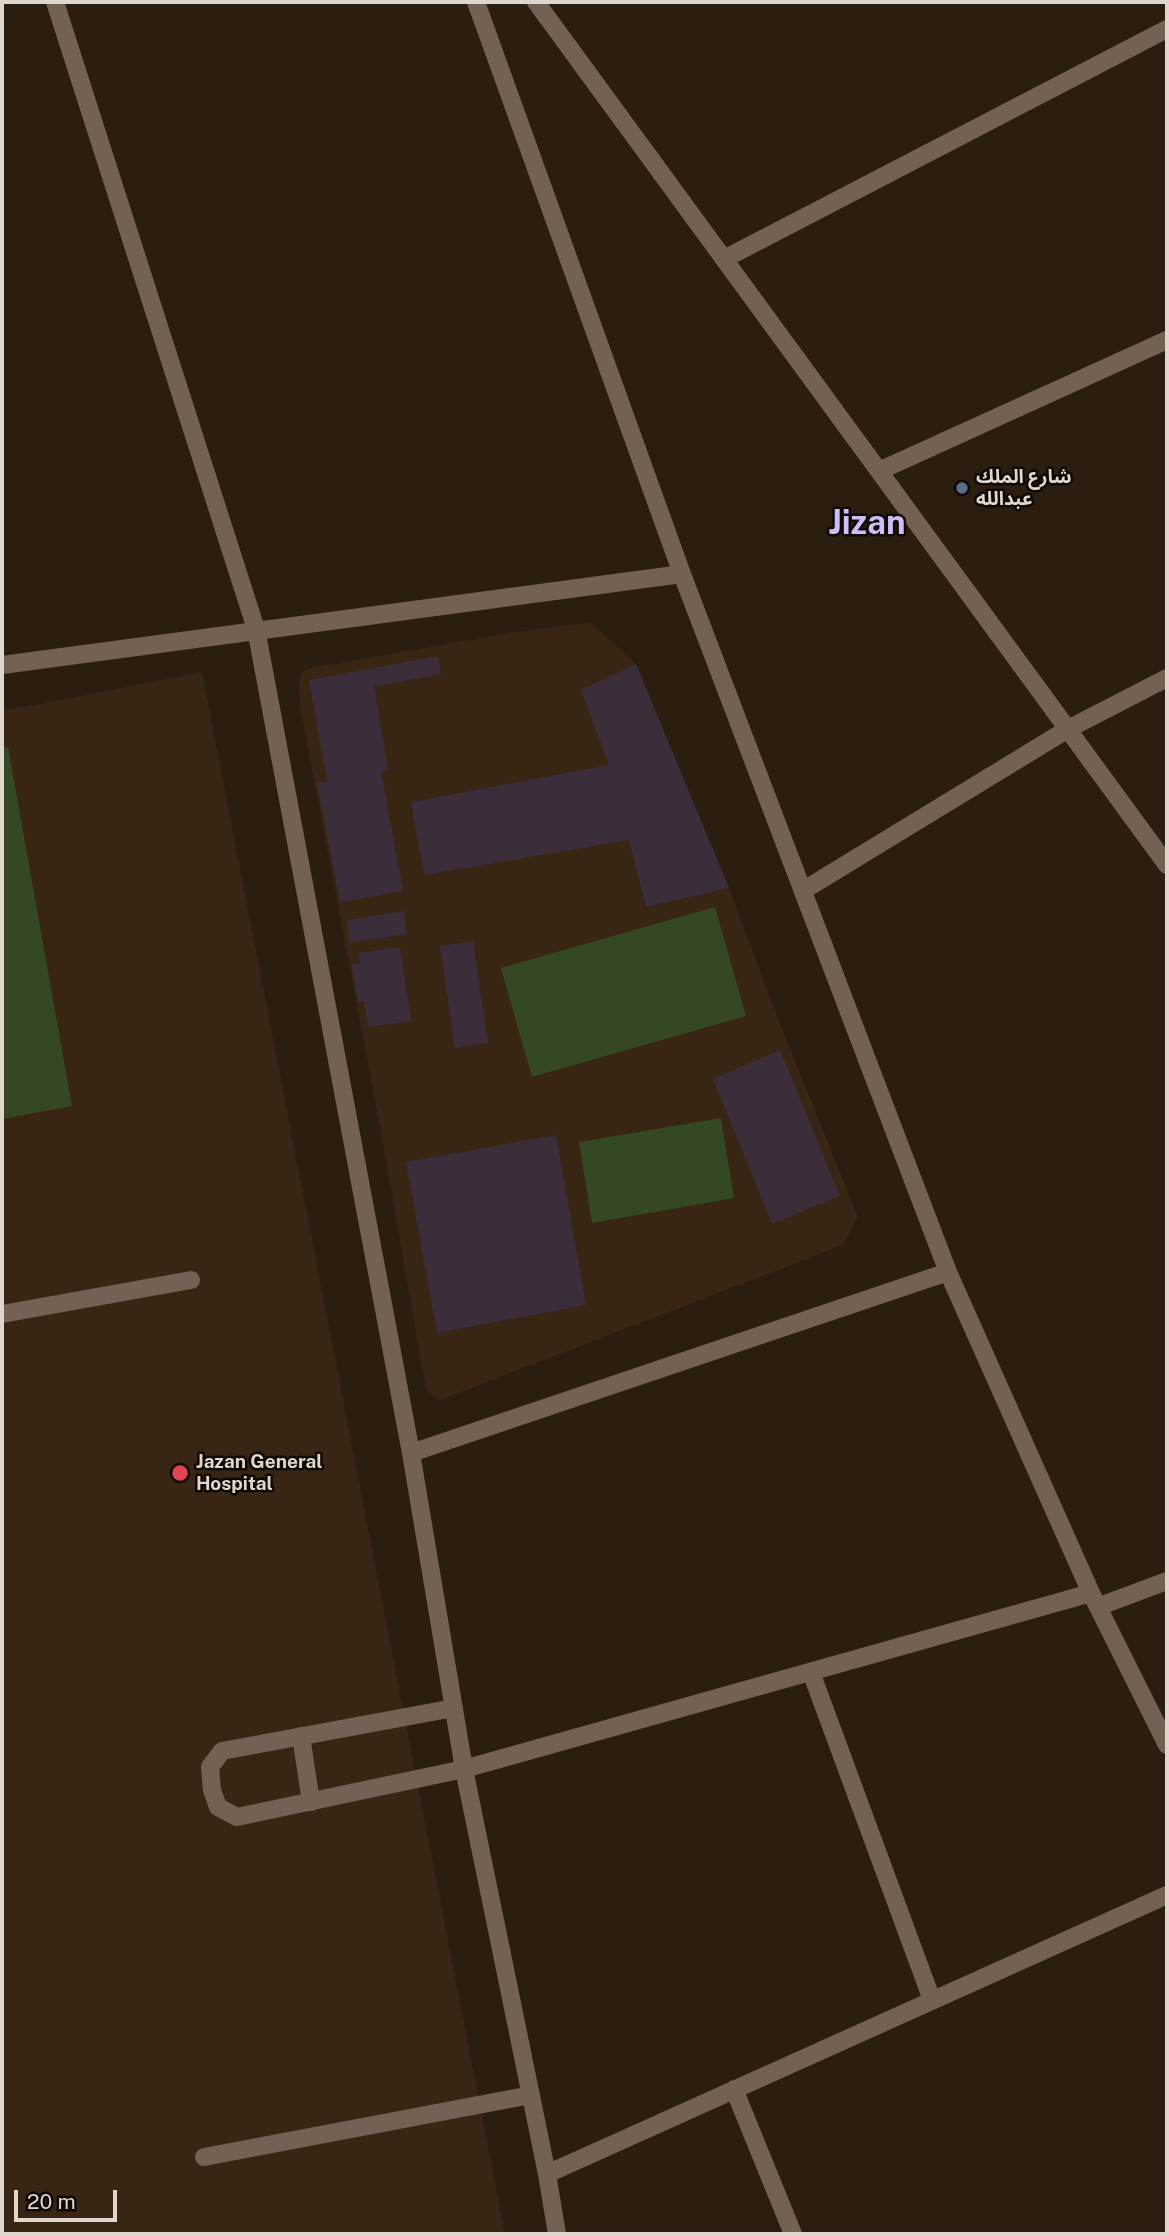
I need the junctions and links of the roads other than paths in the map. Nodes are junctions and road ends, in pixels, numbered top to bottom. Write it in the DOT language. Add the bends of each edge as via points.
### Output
graph roads {
  1 [pos="55,2"];
  2 [pos="476,2"];
  3 [pos="542,3"];
  4 [pos="1167,29"];
  5 [pos="724,260"];
  6 [pos="1167,340"];
  7 [pos="879,471"];
  8 [pos="682,574"];
  9 [pos="256,629"];
  10 [pos="2,665"];
  11 [pos="1167,678"];
  12 [pos="1068,729"];
  13 [pos="1167,865"];
  14 [pos="804,890"];
  15 [pos="948,1272"];
  16 [pos="191,1280"];
  17 [pos="2,1314"];
  18 [pos="411,1452"];
  19 [pos="1167,1581"];
  20 [pos="1096,1600"];
  21 [pos="811,1672"];
  22 [pos="454,1708"];
  23 [pos="301,1735"];
  24 [pos="1167,1745"];
  25 [pos="464,1769"];
  26 [pos="311,1802"];
  27 [pos="1167,1895"];
  28 [pos="932,2000"];
  29 [pos="734,2090"];
  30 [pos="531,2095"];
  31 [pos="204,2158"];
  32 [pos="547,2174"];
  33 [pos="557,2234"];
  34 [pos="793,2234"];
  1 -- 9 [label="street"];
  2 -- 8 [label="street"];
  3 -- 5 [label="street"];
  4 -- 5 [label="street"];
  5 -- 7 [label="street"];
  6 -- 7 [label="street"];
  7 -- 12 [label="street"];
  8 -- 9 [label="street"];
  8 -- 14 [label="street"];
  9 -- 10 [label="street"];
  9 -- 18 [label="street"];
  11 -- 12 [label="street"];
  12 -- 13 [label="street"];
  12 -- 14 [label="street"];
  14 -- 15 [label="street"];
  15 -- 18 [label="street"];
  15 -- 20 [label="street"];
  16 -- 17 [label="street"];
  18 -- 22 [label="street"];
  19 -- 20 [label="street"];
  20 -- 21 [label="street"];
  20 -- 24 [label="street"];
  21 -- 25 [label="street"];
  21 -- 28 [label="street"];
  22 -- 23 [label="street"];
  22 -- 25 [label="street"];
  23 -- 26 [label="street"];
  23 -- 26 [label="street" via="222,1751 210,1767 212,1790 218,1807 237,1817"];
  25 -- 26 [label="street"];
  25 -- 30 [label="street"];
  27 -- 28 [label="street"];
  28 -- 29 [label="street"];
  29 -- 32 [label="street"];
  29 -- 34 [label="street"];
  30 -- 31 [label="street"];
  30 -- 32 [label="street"];
  32 -- 33 [label="street"];
}
